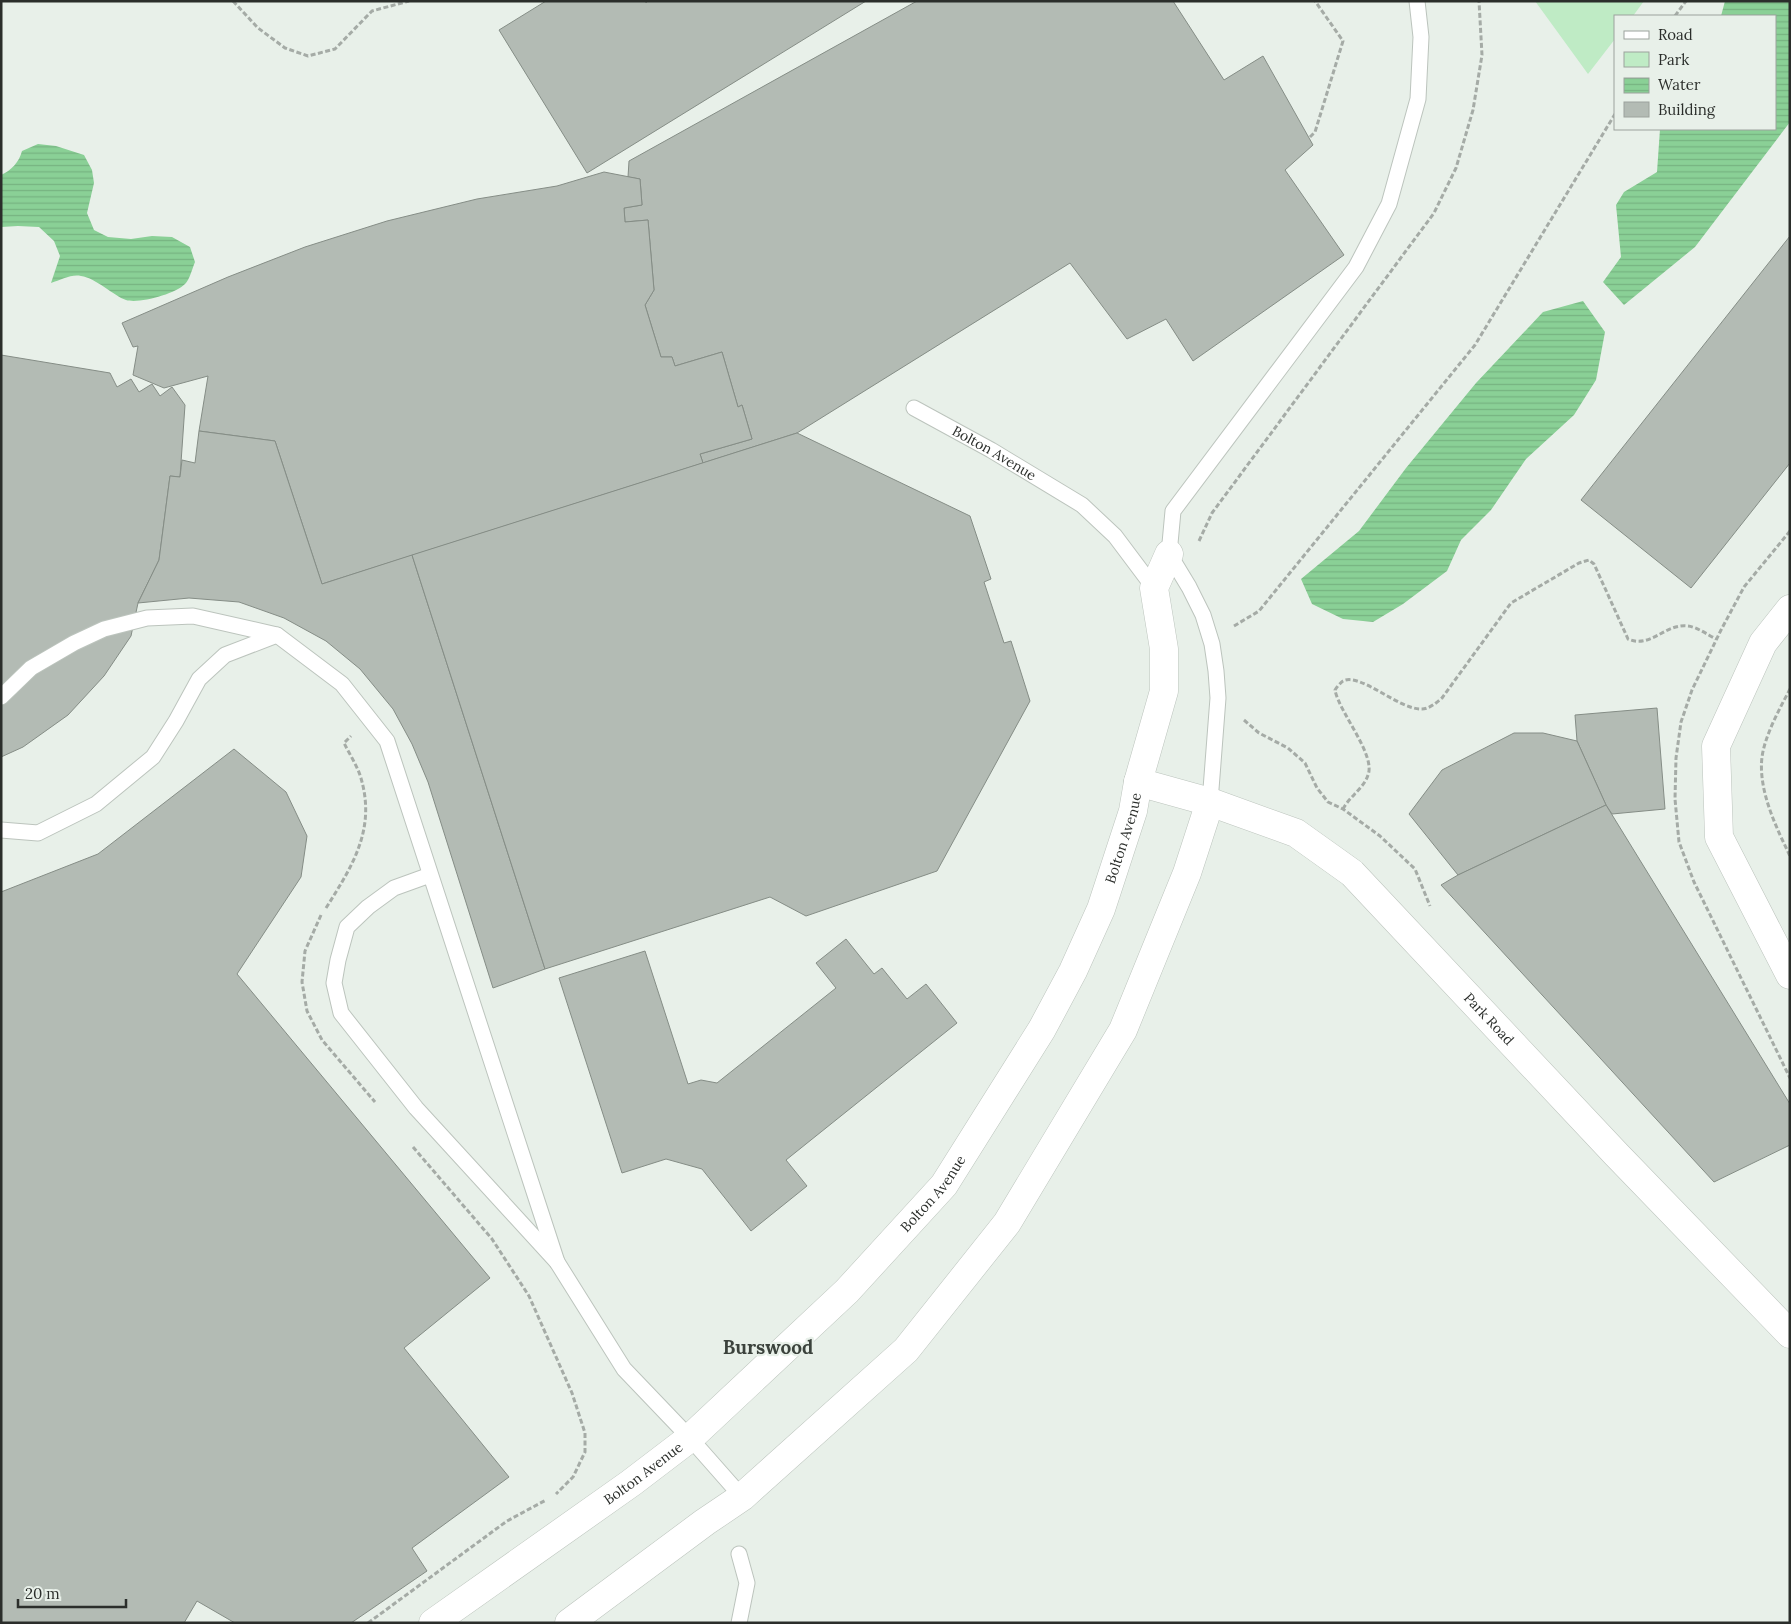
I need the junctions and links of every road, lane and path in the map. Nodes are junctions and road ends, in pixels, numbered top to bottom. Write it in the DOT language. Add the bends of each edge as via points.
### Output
graph roads {
  1 [pos="233,1"];
  2 [pos="409,1"];
  3 [pos="1315,1"];
  4 [pos="1417,1"];
  5 [pos="1686,1"];
  6 [pos="1676,15"];
  7 [pos="1614,116"];
  8 [pos="1310,137"];
  9 [pos="914,408"];
  10 [pos="1170,554"];
  11 [pos="1154,588"];
  12 [pos="1790,608"];
  13 [pos="1230,629"];
  14 [pos="277,635"];
  15 [pos="1716,639"];
  16 [pos="1790,689"];
  17 [pos="1,697"];
  18 [pos="1244,712"];
  19 [pos="368,718"];
  20 [pos="1138,782"];
  21 [pos="1210,802"];
  22 [pos="1342,809"];
  23 [pos="1,830"];
  24 [pos="1790,856"];
  25 [pos="430,875"];
  26 [pos="1432,910"];
  27 [pos="1790,975"];
  28 [pos="380,1108"];
  29 [pos="412,1146"];
  30 [pos="557,1262"];
  31 [pos="1790,1334"];
  32 [pos="690,1438"];
  33 [pos="554,1496"];
  34 [pos="742,1497"];
  35 [pos="548,1499"];
  36 [pos="739,1554"];
  37 [pos="368,1623"];
  38 [pos="433,1623"];
  39 [pos="569,1623"];
  40 [pos="739,1623"];
  1 -- 2 [label="path" via="258,28 285,48 308,56 335,49 372,11"];
  3 -- 8 [label="path" via="1343,41 1315,132"];
  4 -- 10 [label="lane" via="1421,37 1418,99 1389,204 1356,267 1172,510"];
  5 -- 6 [label="path"];
  7 -- 13 [label="path" via="1475,345 1259,611"];
  9 -- 11 [label="lane, Bolton Avenue" via="1082,505 1114,536"];
  10 -- 11 [label="street"];
  10 -- 21 [label="lane" via="1203,615 1212,644 1218,698"];
  11 -- 20 [label="street, Bolton Avenue" via="1164,649 1164,691"];
  12 -- 27 [label="street" via="1763,643 1716,746 1719,837"];
  14 -- 17 [label="lane" via="193,616 147,618 104,629 74,643 31,668"];
  14 -- 19 [label="lane" via="342,684"];
  14 -- 23 [label="lane" via="225,655 199,679 152,757 96,804 38,833"];
  15 -- 22 [label="path" via="1687,626 1670,629 1647,641 1637,643 1628,639 1594,564 1588,560 1579,563 1511,603 1442,698 1433,705 1414,709 1353,679 1343,681 1335,690 1337,700 1361,743 1368,760 1369,774"];
  16 -- 24 [label="path" via="1774,719 1762,757 1763,788 1774,823"];
  18 -- 22 [label="path" via="1244,721 1288,748 1305,763 1328,802"];
  19 -- 25 [label="lane" via="387,741"];
  19 -- 28 [label="path" via="344,743 360,774 366,808 361,844 350,870 320,916 304,950 302,982 307,1011 322,1040"];
  20 -- 21 [label="street, Park Road"];
  20 -- 32 [label="street, Bolton Avenue" via="1133,811 1104,901 1073,971 1042,1029 944,1184 847,1291"];
  21 -- 31 [label="street, Park Road" via="1296,833 1352,873"];
  21 -- 34 [label="street" via="1187,873 1123,1030 1008,1223 906,1350"];
  22 -- 26 [label="path" via="1380,836 1415,869"];
  25 -- 30 [label="lane"];
  25 -- 30 [label="lane" via="394,888 346,927 334,983 341,1013 416,1108"];
  29 -- 33 [label="path" via="492,1239 530,1296 572,1393 585,1433 585,1452 572,1476"];
  30 -- 32 [label="lane" via="624,1369"];
  32 -- 34 [label="lane"];
  32 -- 38 [label="street, Bolton Avenue"];
  34 -- 39 [label="street"];
  35 -- 37 [label="path" via="507,1521"];
  36 -- 40 [label="lane" via="747,1583"];
}
